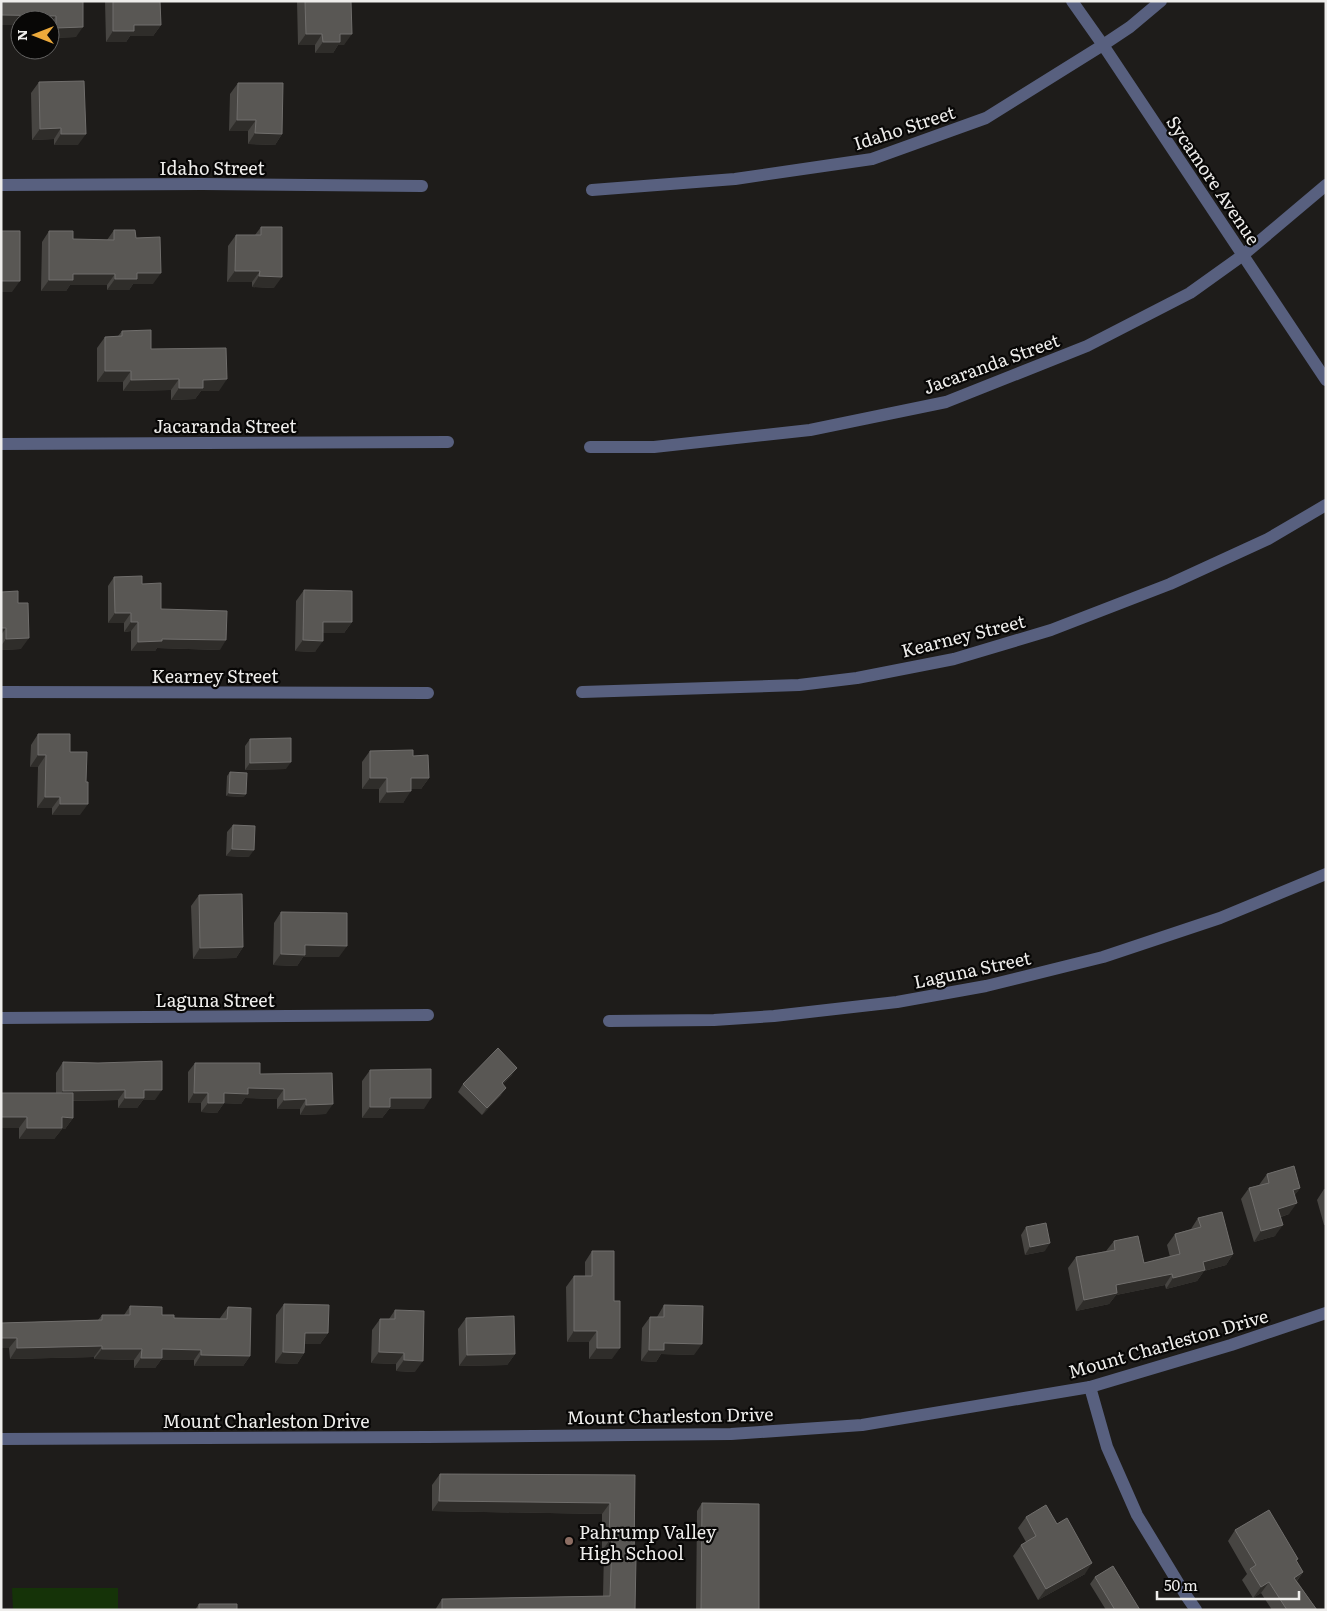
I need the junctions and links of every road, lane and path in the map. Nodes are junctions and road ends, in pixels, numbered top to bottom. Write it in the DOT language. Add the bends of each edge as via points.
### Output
graph roads {
  1 [pos="1072,1"];
  2 [pos="1161,1"];
  3 [pos="1103,45"];
  4 [pos="1,185"];
  5 [pos="1326,185"];
  6 [pos="422,186"];
  7 [pos="592,190"];
  8 [pos="1243,255"];
  9 [pos="1326,380"];
  10 [pos="448,442"];
  11 [pos="1,444"];
  12 [pos="590,447"];
  13 [pos="1326,505"];
  14 [pos="1,692"];
  15 [pos="582,692"];
  16 [pos="428,693"];
  17 [pos="1326,874"];
  18 [pos="428,1015"];
  19 [pos="1,1018"];
  20 [pos="609,1021"];
  21 [pos="1326,1313"];
  22 [pos="1090,1387"];
  23 [pos="1,1438"];
  24 [pos="1196,1610"];
  1 -- 3 [label="street, Sycamore Avenue"];
  2 -- 3 [label="street, Idaho Street"];
  3 -- 7 [label="street, Idaho Street" via="986,118 872,159 735,178"];
  3 -- 8 [label="street, Sycamore Avenue"];
  4 -- 6 [label="street, Idaho Street"];
  5 -- 8 [label="street, Jacaranda Street"];
  8 -- 9 [label="street, Sycamore Avenue"];
  8 -- 12 [label="street, Jacaranda Street" via="1190,293 1087,346 946,402 810,430 654,447"];
  10 -- 11 [label="street, Jacaranda Street"];
  13 -- 15 [label="street, Kearney Street" via="1268,539 1170,584 1051,630 954,659 857,678 799,685"];
  14 -- 16 [label="street, Kearney Street"];
  17 -- 20 [label="street, Laguna Street" via="1220,918 1103,957 986,986 897,1002 774,1016"];
  18 -- 19 [label="street, Laguna Street"];
  21 -- 22 [label="street, Mount Charleston Drive"];
  22 -- 23 [label="street, Mount Charleston Drive" via="862,1425 731,1434"];
  22 -- 24 [label="street" via="1107,1447 1137,1515"];
}
